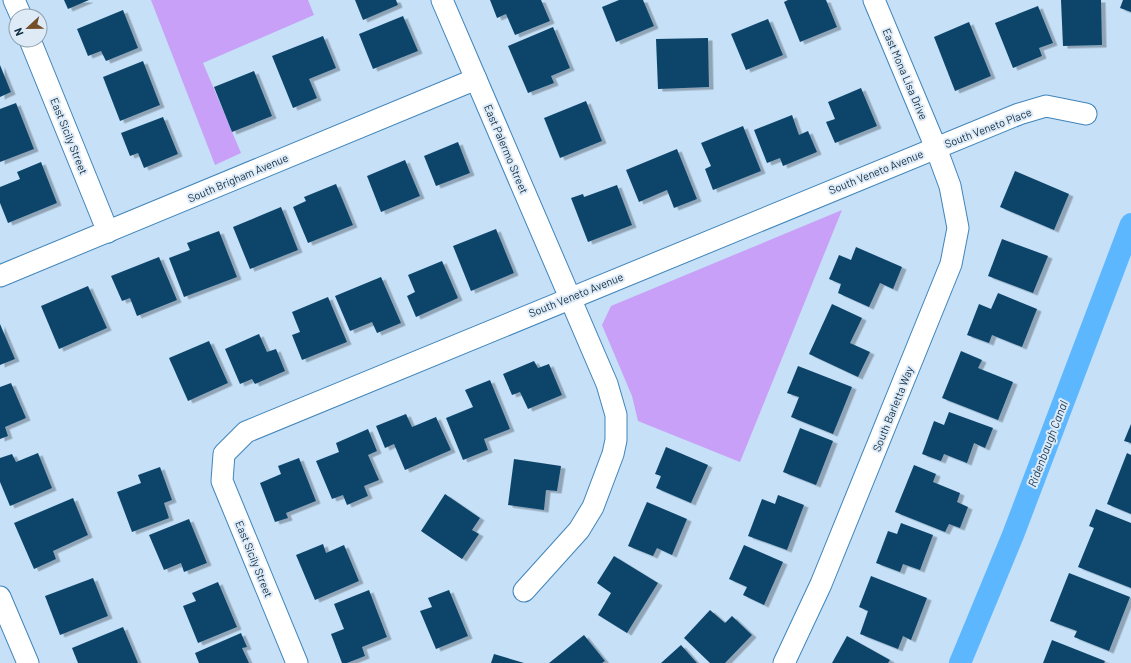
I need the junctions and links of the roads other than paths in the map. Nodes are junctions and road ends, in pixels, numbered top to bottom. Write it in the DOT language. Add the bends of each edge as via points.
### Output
graph roads {
  1 [pos="442,0"];
  2 [pos="874,0"];
  3 [pos="33,48"];
  4 [pos="476,79"];
  5 [pos="1086,114"];
  6 [pos="936,148"];
  7 [pos="108,232"];
  8 [pos="0,276"];
  9 [pos="570,298"];
  10 [pos="224,454"];
  11 [pos="524,591"];
  12 [pos="0,597"];
  13 [pos="28,663"];
  14 [pos="297,663"];
  15 [pos="784,663"];
  1 -- 4 [label="street, East Palermo Street"];
  2 -- 6 [label="street, East Mona Lisa Drive"];
  3 -- 7 [label="street, East Sicily Street"];
  4 -- 7 [label="street, South Brigham Avenue"];
  4 -- 9 [label="street, East Palermo Street"];
  5 -- 6 [label="street, South Veneto Place" via="1046,106 1019,114"];
  6 -- 9 [label="street, South Veneto Avenue"];
  6 -- 15 [label="street, South Barletta Way" via="950,186 958,228 951,264 821,584"];
  7 -- 8 [label="street, South Brigham Avenue"];
  9 -- 10 [label="street, South Veneto Avenue" via="246,432"];
  9 -- 11 [label="street, East Palermo Street" via="607,384 616,415 616,440 593,507 579,530"];
  10 -- 14 [label="street, East Sicily Street" via="222,481"];
  12 -- 13 [label="street"];
}
